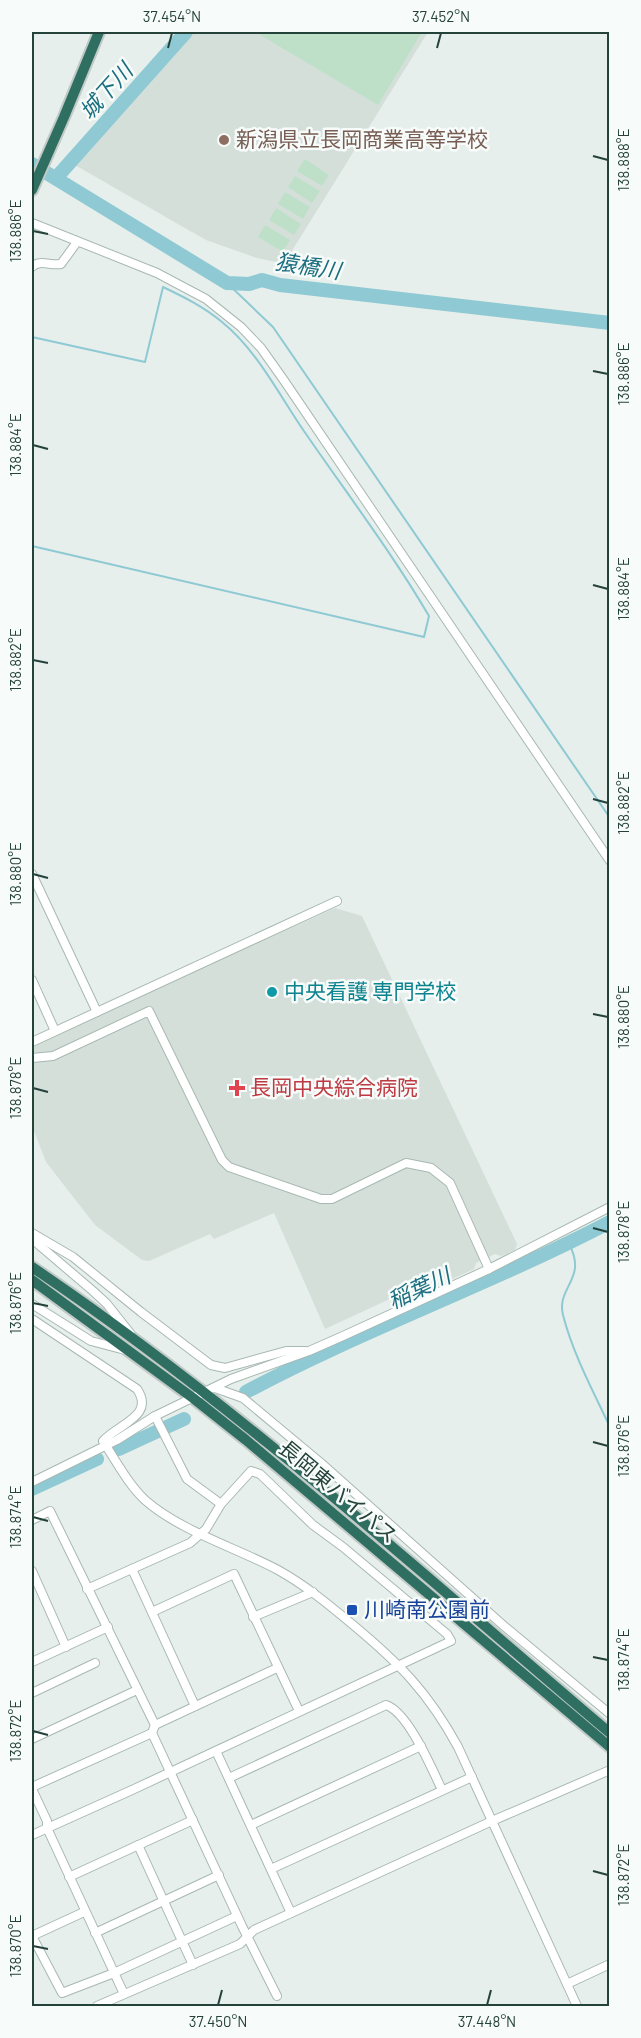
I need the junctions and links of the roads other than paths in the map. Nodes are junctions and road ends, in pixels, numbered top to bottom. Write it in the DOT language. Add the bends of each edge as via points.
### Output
graph roads {
  1 [pos="99,32"];
  2 [pos="33,187"];
  3 [pos="32,223"];
  4 [pos="76,242"];
  5 [pos="32,267"];
  6 [pos="609,861"];
  7 [pos="32,874"];
  8 [pos="337,901"];
  9 [pos="32,980"];
  10 [pos="97,1012"];
  11 [pos="55,1031"];
  12 [pos="32,1042"];
  13 [pos="32,1058"];
  14 [pos="609,1206"];
  15 [pos="32,1233"];
  16 [pos="32,1239"];
  17 [pos="32,1262"];
  18 [pos="32,1267"];
  19 [pos="489,1269"];
  20 [pos="32,1280"];
  21 [pos="74,1295"];
  22 [pos="32,1304"];
  23 [pos="32,1319"];
  24 [pos="137,1342"];
  25 [pos="309,1351"];
  26 [pos="129,1352"];
  27 [pos="210,1390"];
  28 [pos="193,1398"];
  29 [pos="158,1420"];
  30 [pos="106,1446"];
  31 [pos="32,1482"];
  32 [pos="221,1504"];
  33 [pos="32,1520"];
  34 [pos="202,1533"];
  35 [pos="132,1569"];
  36 [pos="32,1571"];
  37 [pos="87,1589"];
  38 [pos="313,1592"];
  39 [pos="152,1612"];
  40 [pos="253,1617"];
  41 [pos="108,1627"];
  42 [pos="66,1647"];
  43 [pos="32,1662"];
  44 [pos="95,1663"];
  45 [pos="400,1665"];
  46 [pos="277,1668"];
  47 [pos="137,1690"];
  48 [pos="32,1693"];
  49 [pos="195,1706"];
  50 [pos="299,1712"];
  51 [pos="609,1714"];
  52 [pos="153,1729"];
  53 [pos="609,1733"];
  54 [pos="32,1739"];
  55 [pos="421,1746"];
  56 [pos="609,1748"];
  57 [pos="216,1751"];
  58 [pos="609,1770"];
  59 [pos="171,1771"];
  60 [pos="472,1777"];
  61 [pos="229,1778"];
  62 [pos="32,1788"];
  63 [pos="442,1790"];
  64 [pos="193,1820"];
  65 [pos="492,1821"];
  66 [pos="251,1825"];
  67 [pos="47,1828"];
  68 [pos="32,1835"];
  69 [pos="138,1845"];
  70 [pos="271,1869"];
  71 [pos="219,1875"];
  72 [pos="69,1877"];
  73 [pos="163,1901"];
  74 [pos="84,1911"];
  75 [pos="291,1913"];
  76 [pos="237,1916"];
  77 [pos="95,1933"];
  78 [pos="32,1936"];
  79 [pos="247,1936"];
  80 [pos="182,1940"];
  81 [pos="609,1964"];
  82 [pos="193,1965"];
  83 [pos="114,1972"];
  84 [pos="567,1984"];
  85 [pos="124,1994"];
  86 [pos="277,1996"];
  87 [pos="97,2007"];
  88 [pos="577,2007"];
  1 -- 2 [label="highway"];
  3 -- 4 [label="street"];
  4 -- 5 [label="street" via="61,264 41,263"];
  4 -- 6 [label="street" via="190,290 224,313 261,348"];
  7 -- 10 [label="street"];
  8 -- 10 [label="street"];
  9 -- 11 [label="street"];
  10 -- 11 [label="street"];
  11 -- 12 [label="street"];
  13 -- 19 [label="street" via="53,1056 149,1011 222,1160 229,1167 321,1200 332,1199 406,1163 431,1168 450,1183"];
  14 -- 19 [label="street"];
  15 -- 25 [label="street" via="73,1257 211,1365 225,1368 286,1351"];
  16 -- 24 [label="street" via="100,1297"];
  17 -- 21 [label="highway"];
  18 -- 21 [label="highway, 長岡東バイパス"];
  19 -- 25 [label="street"];
  20 -- 26 [label="highway, 長岡東バイパス"];
  21 -- 24 [label="highway, 長岡東バイパス"];
  22 -- 26 [label="street" via="91,1341"];
  23 -- 30 [label="street" via="141,1395 142,1409 110,1433 103,1441"];
  24 -- 27 [label="highway, 長岡東バイパス"];
  25 -- 27 [label="street"];
  26 -- 28 [label="highway, 長岡東バイパス"];
  27 -- 28 [label="street"];
  27 -- 51 [label="street" via="243,1398"];
  27 -- 53 [label="highway, 長岡東バイパス"];
  28 -- 29 [label="street"];
  28 -- 56 [label="highway, 長岡東バイパス" via="316,1497"];
  29 -- 30 [label="street"];
  29 -- 32 [label="street" via="187,1479"];
  30 -- 31 [label="street"];
  30 -- 34 [label="street" via="145,1499 167,1516"];
  32 -- 34 [label="street"];
  32 -- 45 [label="street" via="251,1471 260,1474 313,1525 451,1641"];
  33 -- 37 [label="street" via="50,1511"];
  34 -- 35 [label="street" via="190,1543"];
  34 -- 38 [label="street"];
  35 -- 37 [label="street"];
  35 -- 39 [label="street"];
  36 -- 42 [label="street"];
  37 -- 41 [label="street"];
  38 -- 40 [label="street"];
  38 -- 45 [label="street"];
  39 -- 40 [label="street" via="234,1574"];
  39 -- 49 [label="street"];
  40 -- 46 [label="street"];
  41 -- 42 [label="street"];
  41 -- 47 [label="street"];
  42 -- 43 [label="street"];
  44 -- 48 [label="street"];
  45 -- 50 [label="street"];
  45 -- 60 [label="street" via="435,1708"];
  46 -- 49 [label="street"];
  46 -- 50 [label="street"];
  47 -- 52 [label="street"];
  47 -- 54 [label="street"];
  49 -- 52 [label="street"];
  50 -- 57 [label="street"];
  52 -- 59 [label="street"];
  52 -- 62 [label="street"];
  55 -- 61 [label="street" via="394,1707 386,1705"];
  55 -- 63 [label="street"];
  55 -- 66 [label="street"];
  57 -- 59 [label="street"];
  57 -- 61 [label="street"];
  58 -- 65 [label="street"];
  59 -- 64 [label="street"];
  59 -- 67 [label="street"];
  60 -- 63 [label="street"];
  60 -- 65 [label="street"];
  61 -- 66 [label="street"];
  62 -- 67 [label="street"];
  63 -- 70 [label="street"];
  64 -- 69 [label="street"];
  64 -- 71 [label="street"];
  65 -- 75 [label="street"];
  65 -- 84 [label="street"];
  66 -- 70 [label="street"];
  67 -- 68 [label="street"];
  67 -- 72 [label="street"];
  69 -- 72 [label="street"];
  69 -- 73 [label="street"];
  70 -- 75 [label="street"];
  71 -- 73 [label="street"];
  71 -- 76 [label="street"];
  72 -- 74 [label="street"];
  73 -- 77 [label="street"];
  73 -- 80 [label="street"];
  74 -- 77 [label="street"];
  74 -- 78 [label="street"];
  75 -- 79 [label="street"];
  76 -- 79 [label="street"];
  76 -- 80 [label="street"];
  77 -- 83 [label="street"];
  78 -- 83 [label="street" via="62,1992"];
  79 -- 82 [label="street" via="240,1944"];
  79 -- 86 [label="street"];
  80 -- 82 [label="street"];
  80 -- 83 [label="street"];
  81 -- 84 [label="street"];
  82 -- 85 [label="street"];
  83 -- 85 [label="street"];
  84 -- 88 [label="street"];
  85 -- 87 [label="street"];
}
